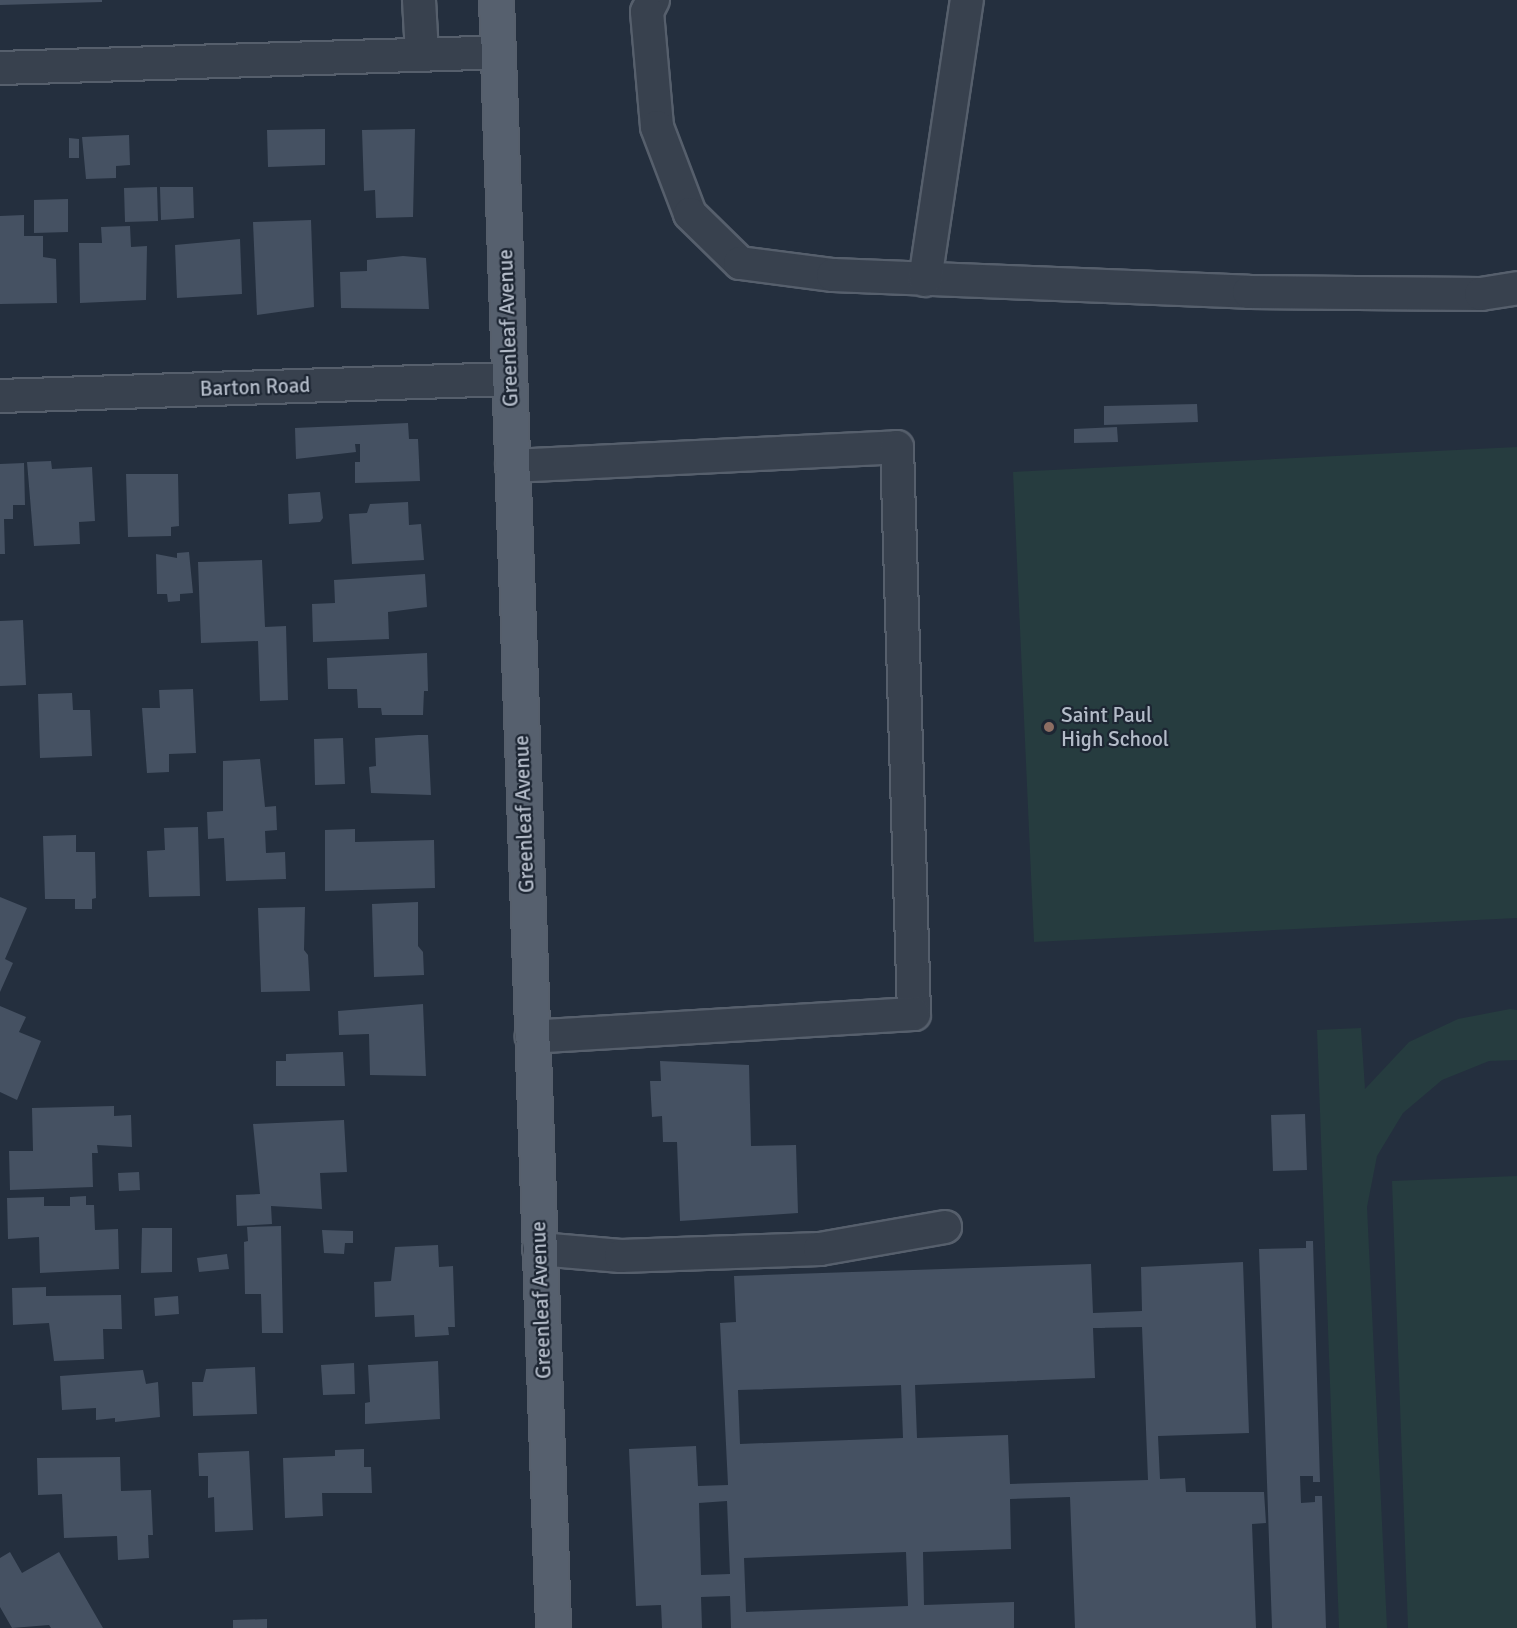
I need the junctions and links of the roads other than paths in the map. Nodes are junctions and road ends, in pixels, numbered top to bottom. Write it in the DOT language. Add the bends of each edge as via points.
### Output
graph roads {
  1 [pos="420,0"];
  2 [pos="496,0"];
  3 [pos="653,0"];
  4 [pos="967,0"];
  5 [pos="498,52"];
  6 [pos="422,54"];
  7 [pos="0,68"];
  8 [pos="924,280"];
  9 [pos="1517,288"];
  10 [pos="510,379"];
  11 [pos="0,396"];
  12 [pos="512,466"];
  13 [pos="532,1037"];
  14 [pos="945,1227"];
  15 [pos="539,1249"];
  16 [pos="553,1628"];
  1 -- 6 [label="street"];
  2 -- 5 [label="main road, Greenleaf Avenue"];
  3 -- 8 [label="street" via="648,12 657,127 690,214 740,263 833,275"];
  4 -- 8 [label="street"];
  5 -- 6 [label="street"];
  5 -- 10 [label="main road, Greenleaf Avenue"];
  6 -- 7 [label="street"];
  8 -- 9 [label="street" via="1249,292 1481,294"];
  10 -- 11 [label="street, Barton Road"];
  10 -- 12 [label="main road, Greenleaf Avenue"];
  12 -- 13 [label="main road, Greenleaf Avenue"];
  12 -- 13 [label="street" via="897,447 914,1014"];
  13 -- 15 [label="main road, Greenleaf Avenue"];
  14 -- 15 [label="street" via="820,1249 621,1256"];
  15 -- 16 [label="main road, Greenleaf Avenue"];
}
